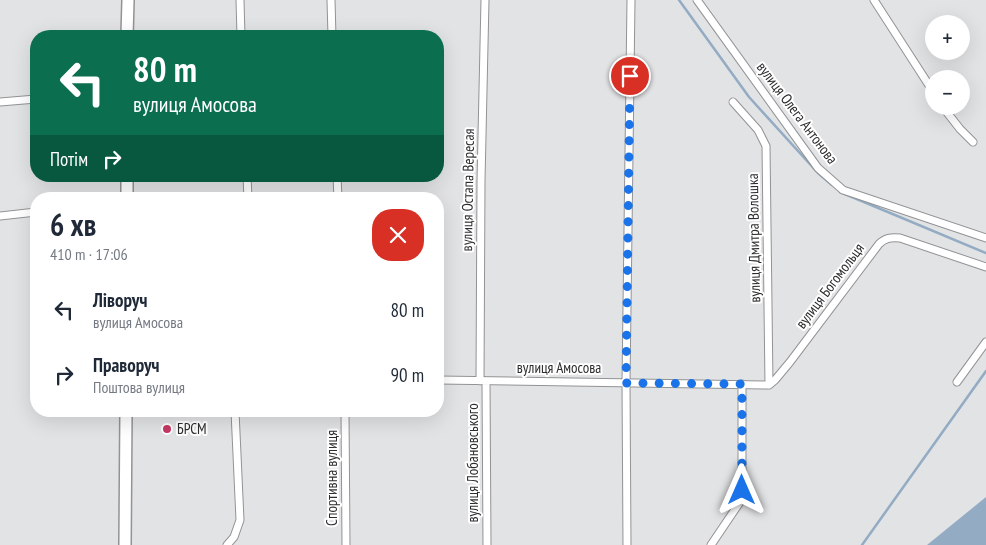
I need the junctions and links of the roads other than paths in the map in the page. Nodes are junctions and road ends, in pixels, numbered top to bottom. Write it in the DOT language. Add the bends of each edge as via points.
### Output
graph roads {
  1 [pos="128,0"];
  2 [pos="240,0"];
  3 [pos="331,0"];
  4 [pos="485,0"];
  5 [pos="631,0"];
  6 [pos="697,0"];
  7 [pos="703,0"];
  8 [pos="874,0"];
  9 [pos="707,14"];
  10 [pos="127,30"];
  11 [pos="241,30"];
  12 [pos="332,30"];
  13 [pos="925,79"];
  14 [pos="30,100"];
  15 [pos="0,102"];
  16 [pos="733,102"];
  17 [pos="949,115"];
  18 [pos="973,142"];
  19 [pos="30,213"];
  20 [pos="0,216"];
  21 [pos="986,238"];
  22 [pos="986,267"];
  23 [pos="986,342"];
  24 [pos="444,380"];
  25 [pos="483,381"];
  26 [pos="957,382"];
  27 [pos="626,383"];
  28 [pos="742,384"];
  29 [pos="769,385"];
  30 [pos="126,417"];
  31 [pos="234,417"];
  32 [pos="345,417"];
  33 [pos="125,545"];
  34 [pos="227,545"];
  35 [pos="346,545"];
  36 [pos="487,545"];
  37 [pos="627,545"];
  38 [pos="711,545"];
  1 -- 10 [label="highway"];
  2 -- 11 [label="street"];
  3 -- 12 [label="street"];
  4 -- 25 [label="street, вулиця Остапа Вересая" via="481,181"];
  5 -- 27 [label="street"];
  6 -- 9 [label="street, вулиця Олега Антонова"];
  7 -- 9 [label="street"];
  8 -- 13 [label="street"];
  9 -- 21 [label="street, вулиця Олега Антонова" via="818,168 843,190"];
  14 -- 15 [label="street"];
  16 -- 29 [label="street, вулиця Дмитра Волошка" via="758,130 766,146"];
  17 -- 18 [label="street"];
  19 -- 20 [label="street"];
  22 -- 29 [label="street, вулиця Богомольця" via="900,238 883,240"];
  23 -- 26 [label="street"];
  24 -- 25 [label="street, вулиця Амосова"];
  25 -- 27 [label="street, вулиця Амосова"];
  25 -- 36 [label="street, вулиця Лобановського"];
  27 -- 28 [label="street, вулиця Амосова"];
  27 -- 37 [label="street"];
  28 -- 29 [label="street, вулиця Амосова"];
  28 -- 38 [label="street" via="742,499"];
  30 -- 33 [label="highway"];
  31 -- 34 [label="street" via="240,520 234,537"];
  32 -- 35 [label="street, Спортивна вулиця"];
}
